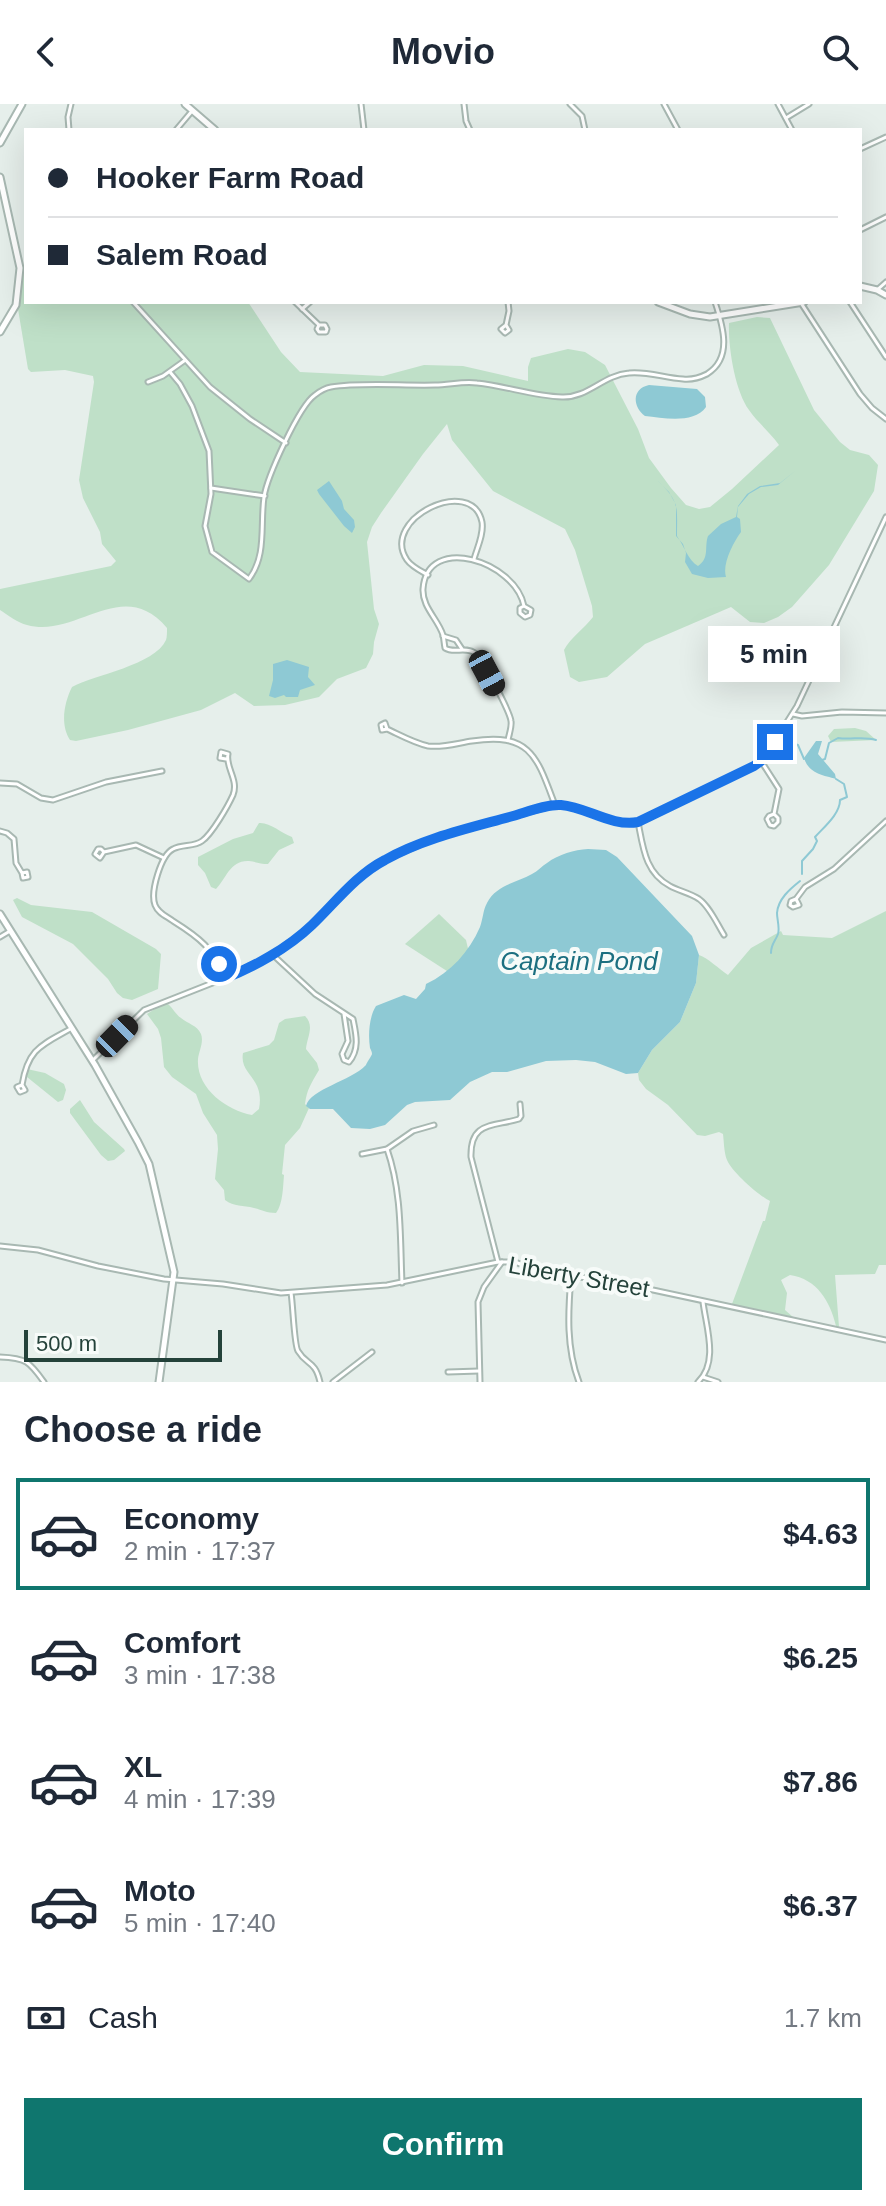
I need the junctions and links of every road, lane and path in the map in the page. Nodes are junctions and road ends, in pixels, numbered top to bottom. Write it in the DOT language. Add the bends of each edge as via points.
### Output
graph roads {
  1 [pos="22,104"];
  2 [pos="71,104"];
  3 [pos="185,104"];
  4 [pos="361,104"];
  5 [pos="464,104"];
  6 [pos="570,104"];
  7 [pos="664,104"];
  8 [pos="778,104"];
  9 [pos="809,104"];
  10 [pos="192,111"];
  11 [pos="786,118"];
  12 [pos="69,128"];
  13 [pos="178,128"];
  14 [pos="213,128"];
  15 [pos="364,128"];
  16 [pos="469,128"];
  17 [pos="585,128"];
  18 [pos="677,128"];
  19 [pos="791,128"];
  20 [pos="886,137"];
  21 [pos="0,143"];
  22 [pos="862,148"];
  23 [pos="0,177"];
  24 [pos="3,203"];
  25 [pos="886,217"];
  26 [pos="862,229"];
  27 [pos="886,282"];
  28 [pos="862,286"];
  29 [pos="877,290"];
  30 [pos="886,295"];
  31 [pos="135,304"];
  32 [pos="297,304"];
  33 [pos="308,304"];
  34 [pos="508,304"];
  35 [pos="663,304"];
  36 [pos="716,304"];
  37 [pos="790,304"];
  38 [pos="803,304"];
  39 [pos="851,304"];
  40 [pos="302,309"];
  41 [pos="720,316"];
  42 [pos="319,325"];
  43 [pos="506,325"];
  44 [pos="0,332"];
  45 [pos="886,357"];
  46 [pos="184,361"];
  47 [pos="170,372"];
  48 [pos="148,382"];
  49 [pos="886,419"];
  50 [pos="286,443"];
  51 [pos="211,488"];
  52 [pos="265,496"];
  53 [pos="886,517"];
  54 [pos="474,559"];
  55 [pos="428,575"];
  56 [pos="524,606"];
  57 [pos="443,636"];
  58 [pos="462,650"];
  59 [pos="886,713"];
  60 [pos="793,714"];
  61 [pos="387,729"];
  62 [pos="508,740"];
  63 [pos="226,759"];
  64 [pos="761,761"];
  65 [pos="162,771"];
  66 [pos="0,783"];
  67 [pos="555,805"];
  68 [pos="774,814"];
  69 [pos="886,821"];
  70 [pos="638,822"];
  71 [pos="0,831"];
  72 [pos="104,852"];
  73 [pos="164,858"];
  74 [pos="22,873"];
  75 [pos="796,899"];
  76 [pos="0,914"];
  77 [pos="10,931"];
  78 [pos="724,935"];
  79 [pos="0,937"];
  80 [pos="272,954"];
  81 [pos="223,979"];
  82 [pos="344,1014"];
  83 [pos="72,1028"];
  84 [pos="92,1061"];
  85 [pos="22,1085"];
  86 [pos="520,1104"];
  87 [pos="434,1125"];
  88 [pos="387,1149"];
  89 [pos="362,1154"];
  90 [pos="0,1246"];
  91 [pos="500,1262"];
  92 [pos="571,1276"];
  93 [pos="174,1281"];
  94 [pos="402,1283"];
  95 [pos="291,1293"];
  96 [pos="703,1301"];
  97 [pos="886,1340"];
  98 [pos="372,1352"];
  99 [pos="0,1357"];
  100 [pos="479,1371"];
  101 [pos="448,1372"];
  102 [pos="703,1377"];
  103 [pos="44,1382"];
  104 [pos="159,1382"];
  105 [pos="320,1382"];
  106 [pos="333,1382"];
  107 [pos="480,1382"];
  108 [pos="579,1382"];
  109 [pos="698,1382"];
  110 [pos="718,1382"];
  1 -- 21 [label="street"];
  2 -- 12 [label="street"];
  3 -- 10 [label="street"];
  4 -- 15 [label="street"];
  5 -- 16 [label="street"];
  6 -- 17 [label="street" via="582,116"];
  7 -- 18 [label="street"];
  8 -- 11 [label="street"];
  9 -- 11 [label="street"];
  10 -- 13 [label="street"];
  10 -- 14 [label="street"];
  11 -- 19 [label="street"];
  20 -- 22 [label="street"];
  23 -- 24 [label="street"];
  24 -- 44 [label="street" via="20,262 20,295"];
  25 -- 26 [label="street"];
  27 -- 29 [label="street"];
  28 -- 29 [label="street"];
  29 -- 30 [label="street"];
  31 -- 46 [label="street"];
  32 -- 40 [label="street"];
  33 -- 40 [label="street"];
  34 -- 43 [label="street"];
  35 -- 41 [label="street" via="695,316"];
  36 -- 41 [label="street"];
  37 -- 41 [label="street"];
  38 -- 49 [label="street" via="864,399"];
  39 -- 45 [label="street"];
  40 -- 42 [label="street"];
  41 -- 50 [label="street" via="723,353 700,377 624,373 579,396 564,397 473,382 329,387 305,405"];
  46 -- 47 [label="street"];
  46 -- 50 [label="street" via="231,404"];
  47 -- 48 [label="street"];
  47 -- 51 [label="street" via="192,406 207,447"];
  50 -- 52 [label="street"];
  51 -- 52 [label="street"];
  51 -- 52 [label="street" via="205,526 212,552 249,579 260,558"];
  53 -- 60 [label="street"];
  54 -- 55 [label="street" via="444,561"];
  54 -- 55 [label="street" via="482,531 478,514 457,502 433,505 411,523 403,546 409,563"];
  54 -- 56 [label="street" via="514,584"];
  55 -- 57 [label="street" via="424,598"];
  57 -- 58 [label="street" via="456,640"];
  57 -- 58 [label="street" via="446,649"];
  58 -- 62 [label="street" via="480,659 509,713"];
  59 -- 60 [label="street"];
  60 -- 64 [label="street"];
  61 -- 62 [label="street" via="432,746"];
  62 -- 67 [label="street" via="534,756"];
  63 -- 73 [label="street" via="234,791 211,831 200,842 176,847"];
  64 -- 68 [label="street" via="779,789"];
  64 -- 70 [label="street"];
  65 -- 66 [label="street" via="53,800 17,784"];
  67 -- 70 [label="street"];
  67 -- 80 [label="street" via="438,837 387,858"];
  69 -- 75 [label="street"];
  70 -- 78 [label="street" via="652,871 665,884 699,899"];
  71 -- 74 [label="street" via="14,839"];
  72 -- 73 [label="street" via="136,845"];
  73 -- 81 [label="street" via="155,906 209,948"];
  76 -- 77 [label="street"];
  77 -- 79 [label="street"];
  77 -- 83 [label="street"];
  80 -- 81 [label="street"];
  80 -- 82 [label="street"];
  81 -- 84 [label="street" via="144,1010"];
  82 -- 82 [label="street" via="354,1021 357,1039 349,1062 342,1054 348,1041"];
  83 -- 84 [label="street"];
  83 -- 85 [label="street" via="32,1054"];
  84 -- 93 [label="street" via="147,1158"];
  86 -- 91 [label="street" via="519,1119 495,1124 471,1141"];
  87 -- 88 [label="street" via="413,1131"];
  88 -- 89 [label="street"];
  88 -- 94 [label="street" via="398,1191"];
  90 -- 93 [label="street, Liberty Street"];
  91 -- 92 [label="street, Liberty Street"];
  91 -- 94 [label="street, Liberty Street"];
  91 -- 100 [label="street" via="478,1302"];
  92 -- 96 [label="street, Liberty Street"];
  92 -- 108 [label="street" via="569,1327"];
  93 -- 95 [label="street, Liberty Street"];
  93 -- 104 [label="street"];
  94 -- 95 [label="street, Liberty Street"];
  95 -- 105 [label="street" via="296,1347 315,1366"];
  96 -- 97 [label="street, Liberty Street"];
  96 -- 102 [label="street" via="710,1356"];
  98 -- 106 [label="street"];
  99 -- 103 [label="street" via="24,1360"];
  100 -- 101 [label="street"];
  100 -- 107 [label="street"];
  102 -- 109 [label="street"];
  102 -- 110 [label="street"];
}
